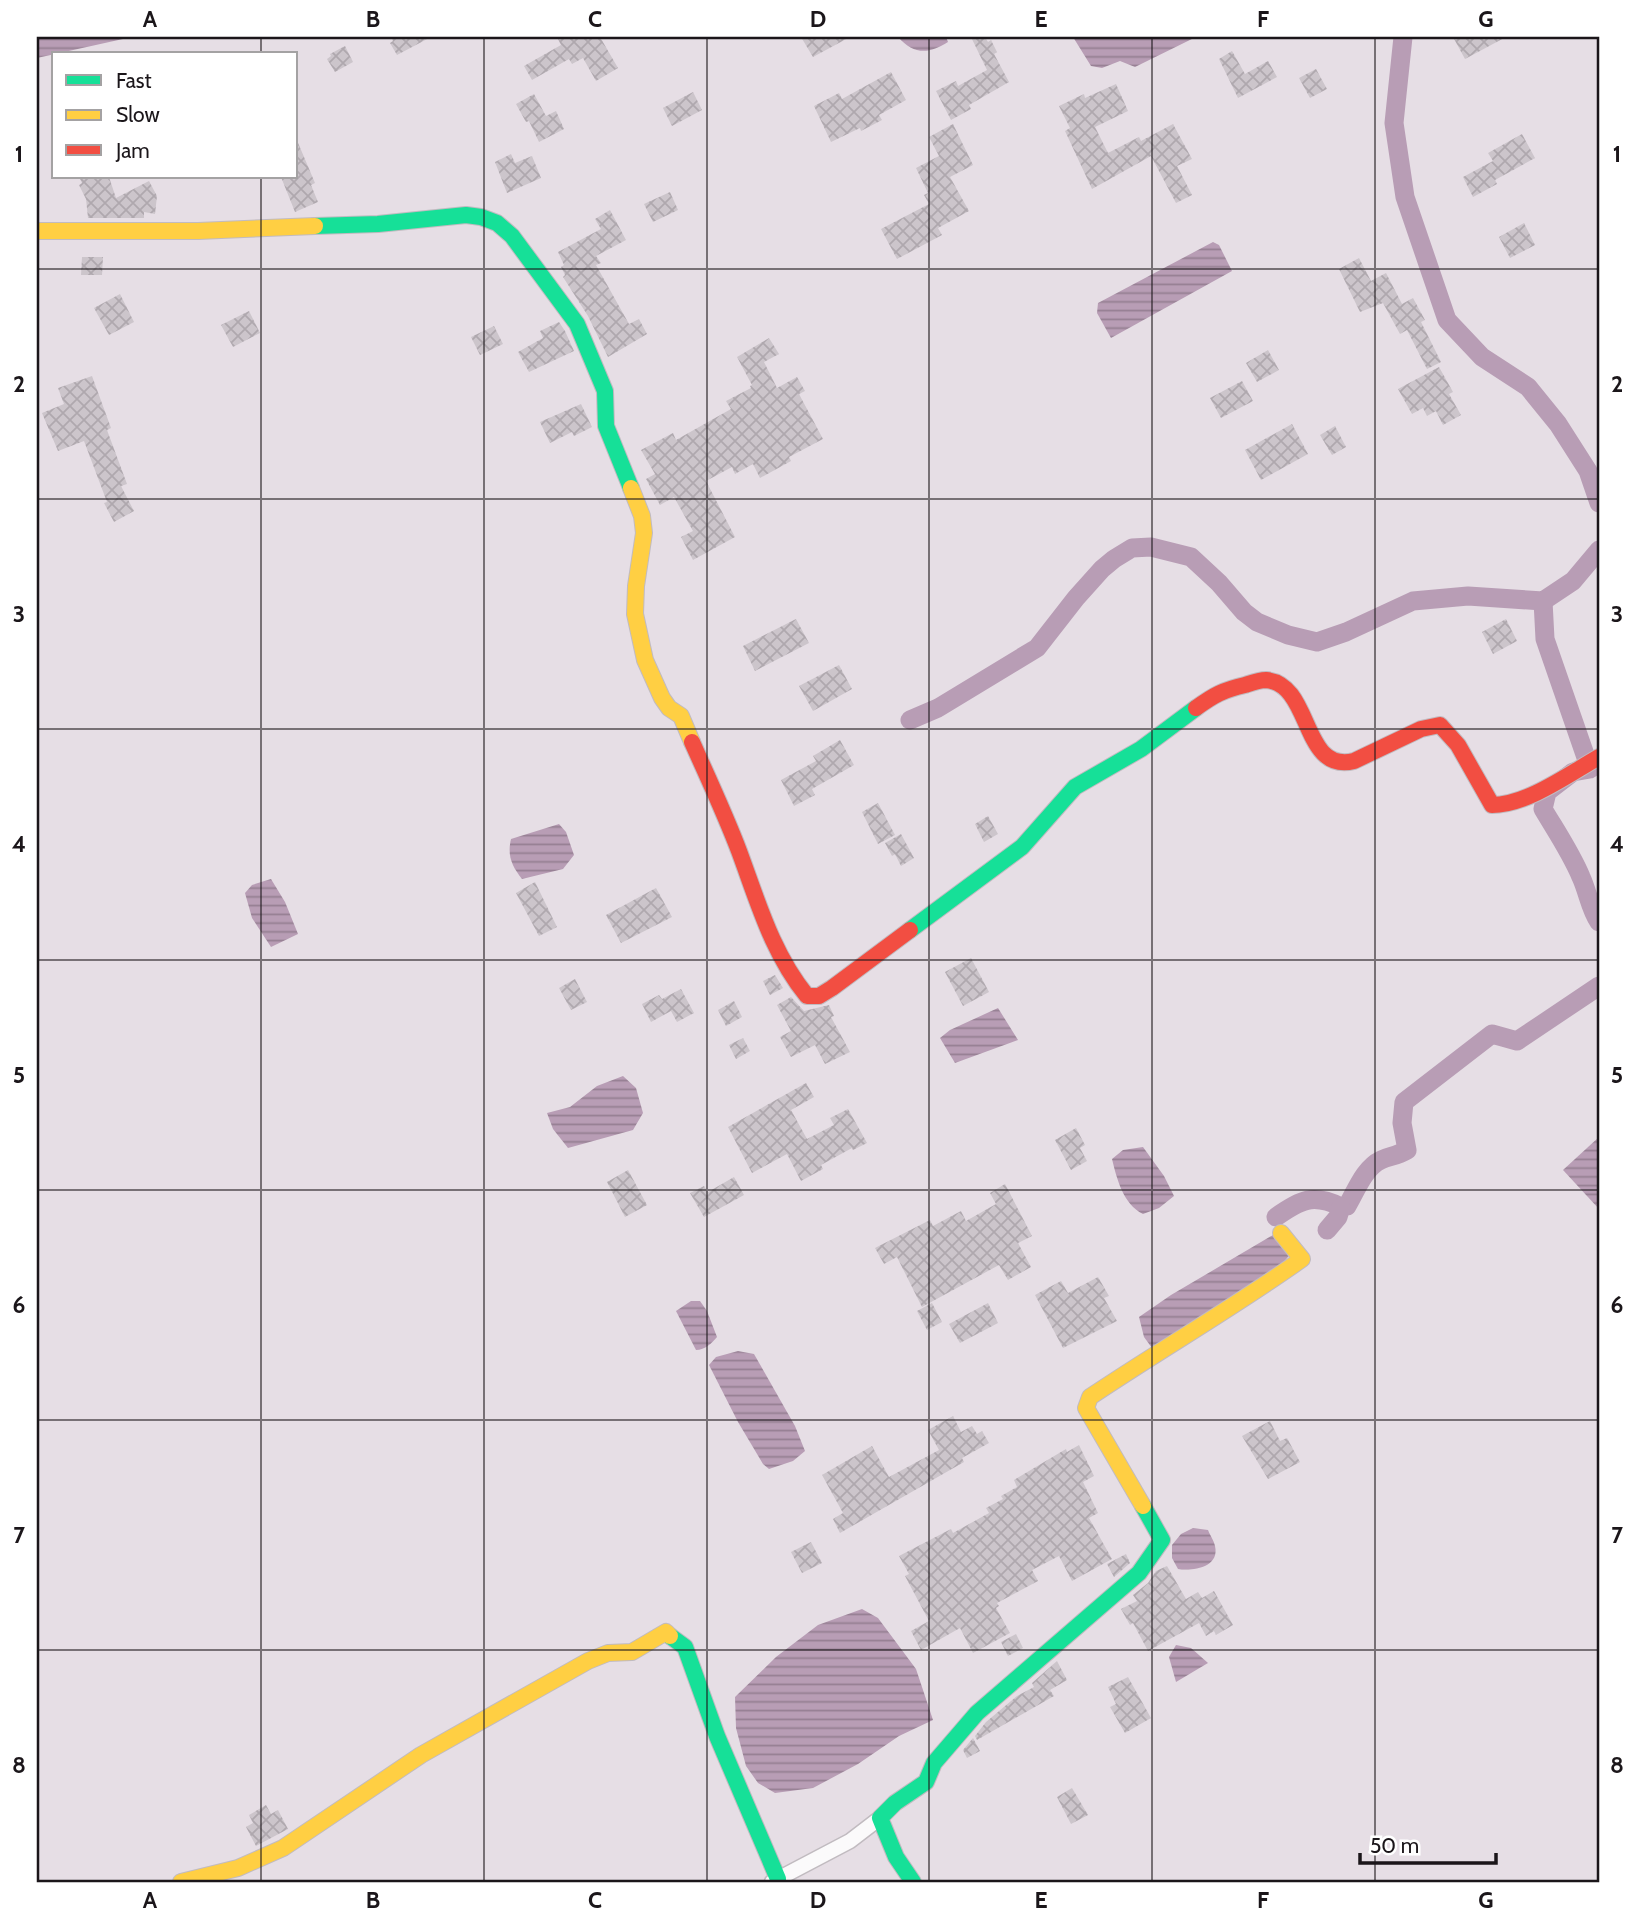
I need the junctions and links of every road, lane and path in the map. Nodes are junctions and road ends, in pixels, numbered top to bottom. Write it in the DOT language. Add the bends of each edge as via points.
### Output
graph roads {
  1 [pos="37,231"];
  2 [pos="1599,757"];
  3 [pos="1282,1233"];
  4 [pos="880,1818"];
  5 [pos="775,1881"];
  6 [pos="181,1882"];
  7 [pos="913,1882"];
  1 -- 2 [label="street" via="198,231 378,224 466,215 497,223 512,236 577,324 605,391 607,426 642,516 635,614 645,660 662,698 681,716 784,964 807,996 819,996 832,988 1022,847 1075,787 1141,749 1220,691 1264,681 1277,683 1289,691 1329,760 1342,764 1440,725 1458,745 1492,805 1500,807"];
  3 -- 4 [label="street" via="1302,1259 1090,1397 1086,1408 1162,1540 1139,1573 977,1713 934,1763 926,1782"];
  4 -- 5 [label="street" via="850,1841"];
  4 -- 7 [label="street" via="896,1857"];
  5 -- 6 [label="street" via="685,1647 666,1632 632,1652 608,1653 588,1661 421,1755 283,1847 238,1868"];
}
